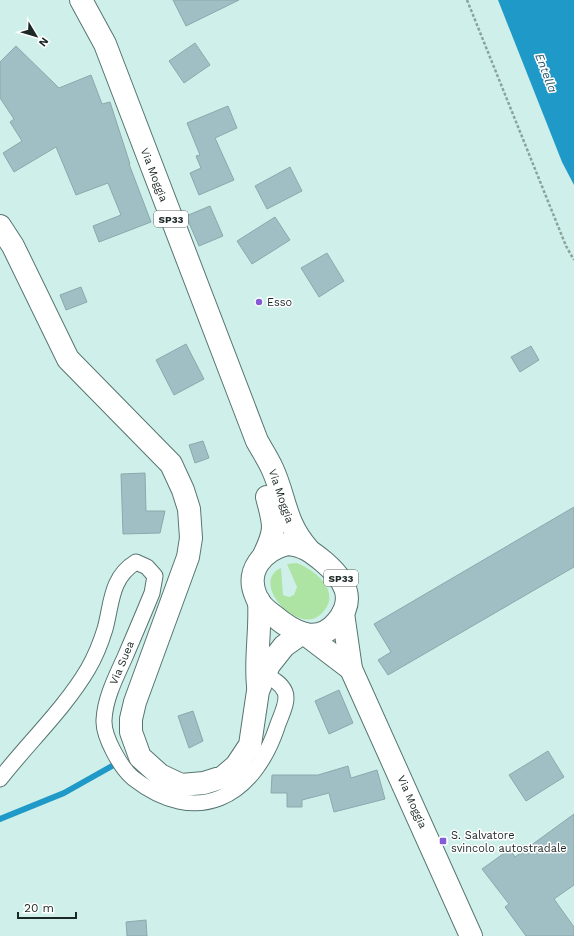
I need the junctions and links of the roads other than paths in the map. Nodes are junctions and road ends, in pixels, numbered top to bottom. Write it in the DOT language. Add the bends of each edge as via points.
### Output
graph roads {
  1 [pos="81,0"];
  2 [pos="0,226"];
  3 [pos="257,441"];
  4 [pos="308,549"];
  5 [pos="264,555"];
  6 [pos="258,601"];
  7 [pos="343,613"];
  8 [pos="303,634"];
  9 [pos="351,670"];
  10 [pos="262,683"];
  11 [pos="0,779"];
  12 [pos="471,936"];
  1 -- 3 [label="main road, Via Moggia / SP33" via="105,44"];
  2 -- 10 [label="main road" via="14,246 68,359 171,464 189,509 188,557 134,707 131,732 140,757 160,775 181,784 204,783 223,777 236,766 250,745"];
  3 -- 4 [label="main road, Via Moggia / SP33" via="272,468 293,529"];
  3 -- 5 [label="main road, Via Moggia / SP33" via="274,525 272,539"];
  4 -- 5 [label="main road, Via Moggia / SP33" via="287,544"];
  4 -- 7 [label="main road, Via Moggia / SP33" via="342,579 346,596"];
  5 -- 6 [label="main road, Via Moggia / SP33" via="256,566 253,578"];
  6 -- 8 [label="main road, Via Moggia / SP33" via="288,628"];
  6 -- 10 [label="main road" via="260,615 257,666"];
  7 -- 8 [label="main road" via="326,631"];
  7 -- 9 [label="main road, Via Moggia / SP33"];
  8 -- 9 [label="main road, Via Moggia / SP33"];
  8 -- 10 [label="main road" via="284,646 269,665"];
  9 -- 12 [label="main road, Via Moggia / SP33"];
  10 -- 11 [label="street, Via Suea" via="277,681 285,693 285,702 267,752 256,771 242,785 208,802 190,804 149,790 129,775 117,760 104,721 111,688 152,593 155,576 147,567 136,562 126,569 115,586 105,630 88,669 48,724 27,745"];
}
